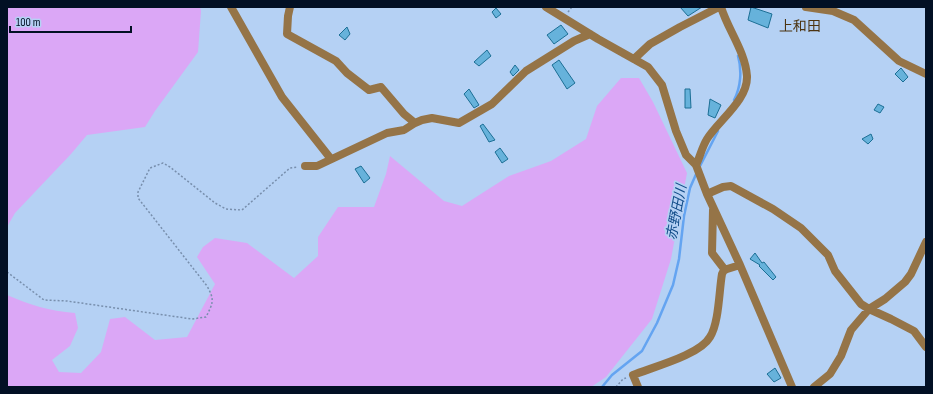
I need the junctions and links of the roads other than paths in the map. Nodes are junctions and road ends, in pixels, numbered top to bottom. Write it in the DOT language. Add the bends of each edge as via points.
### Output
graph roads {
  1 [pos="231,7"];
  2 [pos="290,7"];
  3 [pos="546,7"];
  4 [pos="720,7"];
  5 [pos="806,7"];
  6 [pos="835,9"];
  7 [pos="590,34"];
  8 [pos="634,59"];
  9 [pos="926,74"];
  10 [pos="415,123"];
  11 [pos="331,159"];
  12 [pos="696,165"];
  13 [pos="305,166"];
  14 [pos="707,194"];
  15 [pos="713,207"];
  16 [pos="926,242"];
  17 [pos="740,265"];
  18 [pos="726,270"];
  19 [pos="869,309"];
  20 [pos="926,346"];
  21 [pos="638,387"];
  22 [pos="792,387"];
  23 [pos="814,387"];
  1 -- 11 [label="street" via="282,96"];
  2 -- 10 [label="street" via="287,34 336,62 369,90 382,87 404,114"];
  3 -- 7 [label="street"];
  4 -- 8 [label="street" via="650,44"];
  4 -- 12 [label="street" via="741,52 747,76 745,88 707,140"];
  5 -- 6 [label="street"];
  6 -- 9 [label="street" via="854,20 899,61"];
  7 -- 8 [label="street"];
  7 -- 10 [label="street" via="526,71 492,104 459,123 432,118"];
  8 -- 12 [label="street" via="648,67 662,84 686,155"];
  10 -- 11 [label="street" via="404,130 387,133"];
  11 -- 13 [label="street" via="317,166"];
  12 -- 14 [label="street"];
  14 -- 15 [label="street"];
  14 -- 19 [label="street" via="731,186 801,228 828,255 835,271 861,304"];
  15 -- 17 [label="street"];
  15 -- 18 [label="street" via="712,253"];
  16 -- 19 [label="street" via="905,282"];
  17 -- 18 [label="street"];
  17 -- 22 [label="street"];
  18 -- 21 [label="street" via="722,274 711,337 704,346 690,353 633,375"];
  19 -- 20 [label="street" via="914,331"];
  19 -- 23 [label="street" via="851,330 841,356 830,374"];
}
